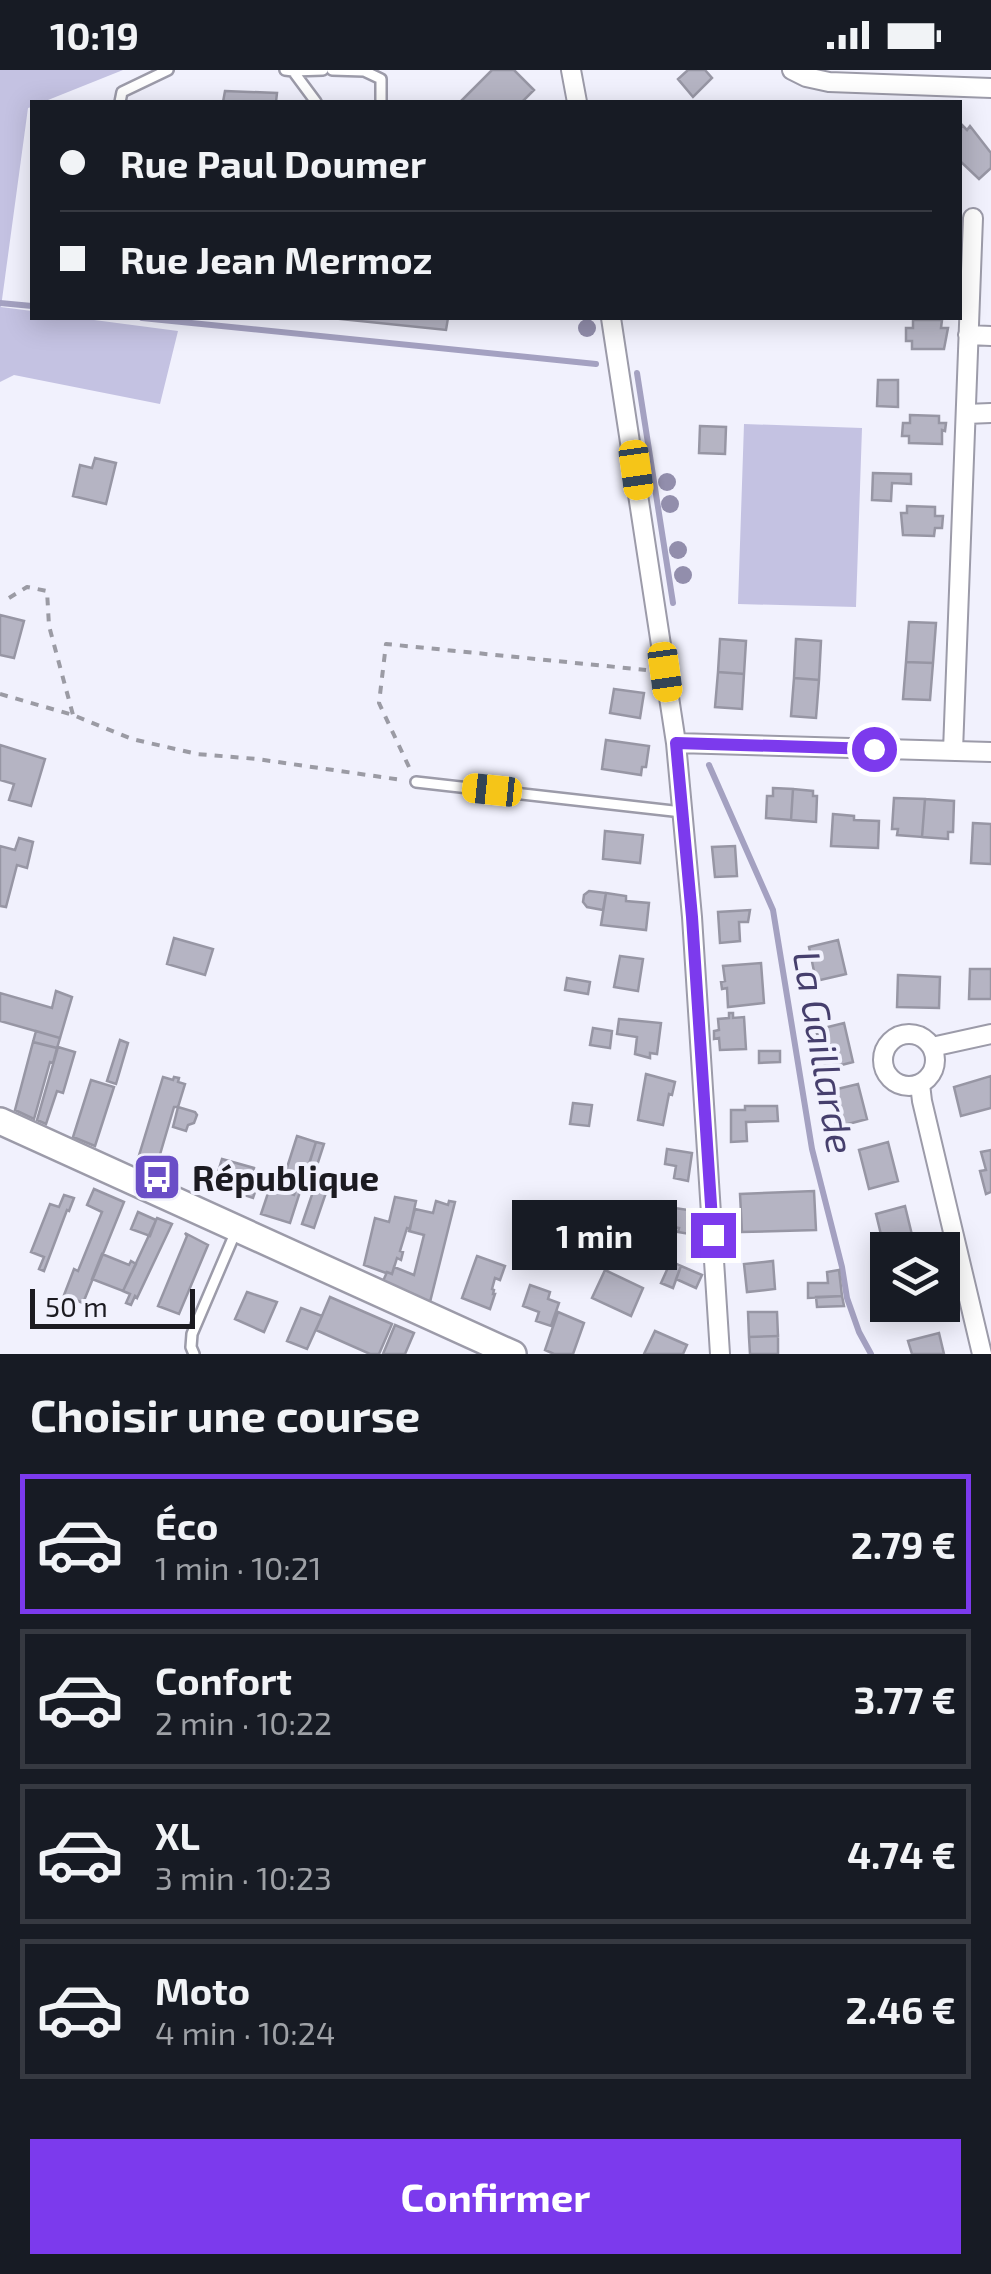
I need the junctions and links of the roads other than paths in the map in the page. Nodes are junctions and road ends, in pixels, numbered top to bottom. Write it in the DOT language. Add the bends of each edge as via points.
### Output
graph roads {
  1 [pos="168,70"];
  2 [pos="285,70"];
  3 [pos="323,70"];
  4 [pos="332,70"];
  5 [pos="571,70"];
  6 [pos="792,70"];
  7 [pos="293,71"];
  8 [pos="991,88"];
  9 [pos="120,100"];
  10 [pos="315,100"];
  11 [pos="381,100"];
  12 [pos="576,100"];
  13 [pos="973,218"];
  14 [pos="611,320"];
  15 [pos="968,335"];
  16 [pos="991,336"];
  17 [pos="991,413"];
  18 [pos="966,414"];
  19 [pos="676,743"];
  20 [pos="953,751"];
  21 [pos="991,752"];
  22 [pos="416,782"];
  23 [pos="682,812"];
  24 [pos="991,1034"];
  25 [pos="932,1047"];
  26 [pos="920,1084"];
  27 [pos="0,1121"];
  28 [pos="237,1228"];
  29 [pos="194,1354"];
  30 [pos="513,1354"];
  31 [pos="720,1354"];
  32 [pos="982,1354"];
  1 -- 9 [label="lane" via="122,92"];
  2 -- 7 [label="lane"];
  3 -- 7 [label="lane"];
  4 -- 11 [label="lane" via="382,79"];
  5 -- 12 [label="street"];
  6 -- 8 [label="street" via="829,82"];
  7 -- 10 [label="lane"];
  13 -- 15 [label="street"];
  14 -- 19 [label="street"];
  15 -- 16 [label="street"];
  15 -- 18 [label="street"];
  17 -- 18 [label="street"];
  18 -- 20 [label="street"];
  19 -- 20 [label="street"];
  19 -- 23 [label="street"];
  20 -- 21 [label="street"];
  22 -- 23 [label="lane"];
  23 -- 31 [label="street"];
  24 -- 25 [label="street"];
  25 -- 26 [label="street" via="935,1064"];
  25 -- 26 [label="street" via="910,1034 894,1038 884,1053 884,1070 895,1083"];
  26 -- 32 [label="street"];
  27 -- 28 [label="main road"];
  28 -- 29 [label="lane" via="192,1334"];
  28 -- 30 [label="main road"];
}
